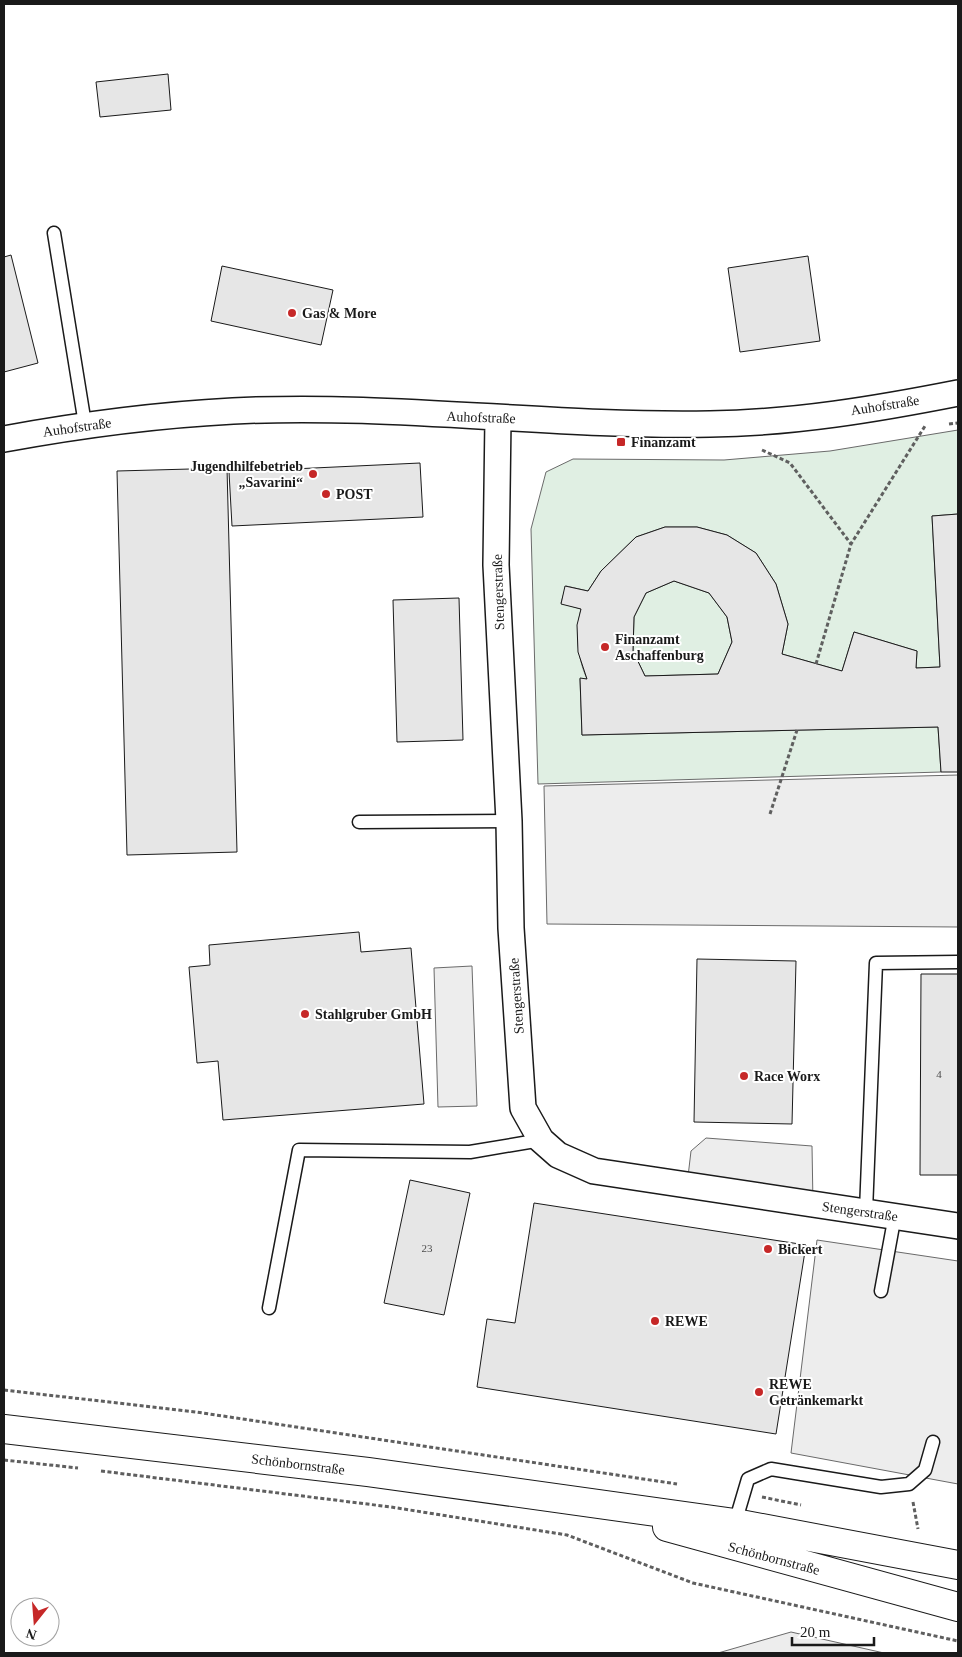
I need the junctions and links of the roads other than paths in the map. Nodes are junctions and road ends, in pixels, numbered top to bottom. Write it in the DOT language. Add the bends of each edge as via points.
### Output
graph roads {
  1 [pos="54,233"];
  2 [pos="951,394"];
  3 [pos="498,418"];
  4 [pos="85,424"];
  5 [pos="4,438"];
  6 [pos="509,821"];
  7 [pos="359,822"];
  8 [pos="958,962"];
  9 [pos="541,1140"];
  10 [pos="866,1211"];
  11 [pos="895,1215"];
  12 [pos="958,1226"];
  13 [pos="881,1291"];
  14 [pos="269,1308"];
  15 [pos="4,1429"];
  16 [pos="933,1442"];
  17 [pos="592,1503"];
  18 [pos="736,1523"];
  19 [pos="958,1565"];
  20 [pos="958,1607"];
  1 -- 4 [label="lane"];
  2 -- 3 [label="street, Auhofstraße" via="798,419 710,424"];
  3 -- 4 [label="street, Auhofstraße" via="234,411"];
  3 -- 6 [label="street, Stengerstraße" via="496,565"];
  4 -- 5 [label="street, Auhofstraße"];
  6 -- 7 [label="lane"];
  6 -- 9 [label="street, Stengerstraße" via="511,928 523,1108"];
  8 -- 10 [label="lane" via="876,963"];
  9 -- 10 [label="street, Stengerstraße" via="558,1155 594,1170"];
  9 -- 14 [label="lane" via="470,1152 299,1150"];
  10 -- 11 [label="street, Stengerstraße"];
  11 -- 12 [label="street, Stengerstraße"];
  11 -- 13 [label="lane"];
  15 -- 17 [label="main road, Schönbornstraße" via="368,1472"];
  16 -- 18 [label="lane" via="925,1470 909,1484 881,1487 771,1469 748,1479"];
  17 -- 18 [label="main road, Schönbornstraße"];
  17 -- 20 [label="main road, Schönbornstraße" via="709,1540"];
  18 -- 19 [label="main road, Schönbornstraße"];
}
